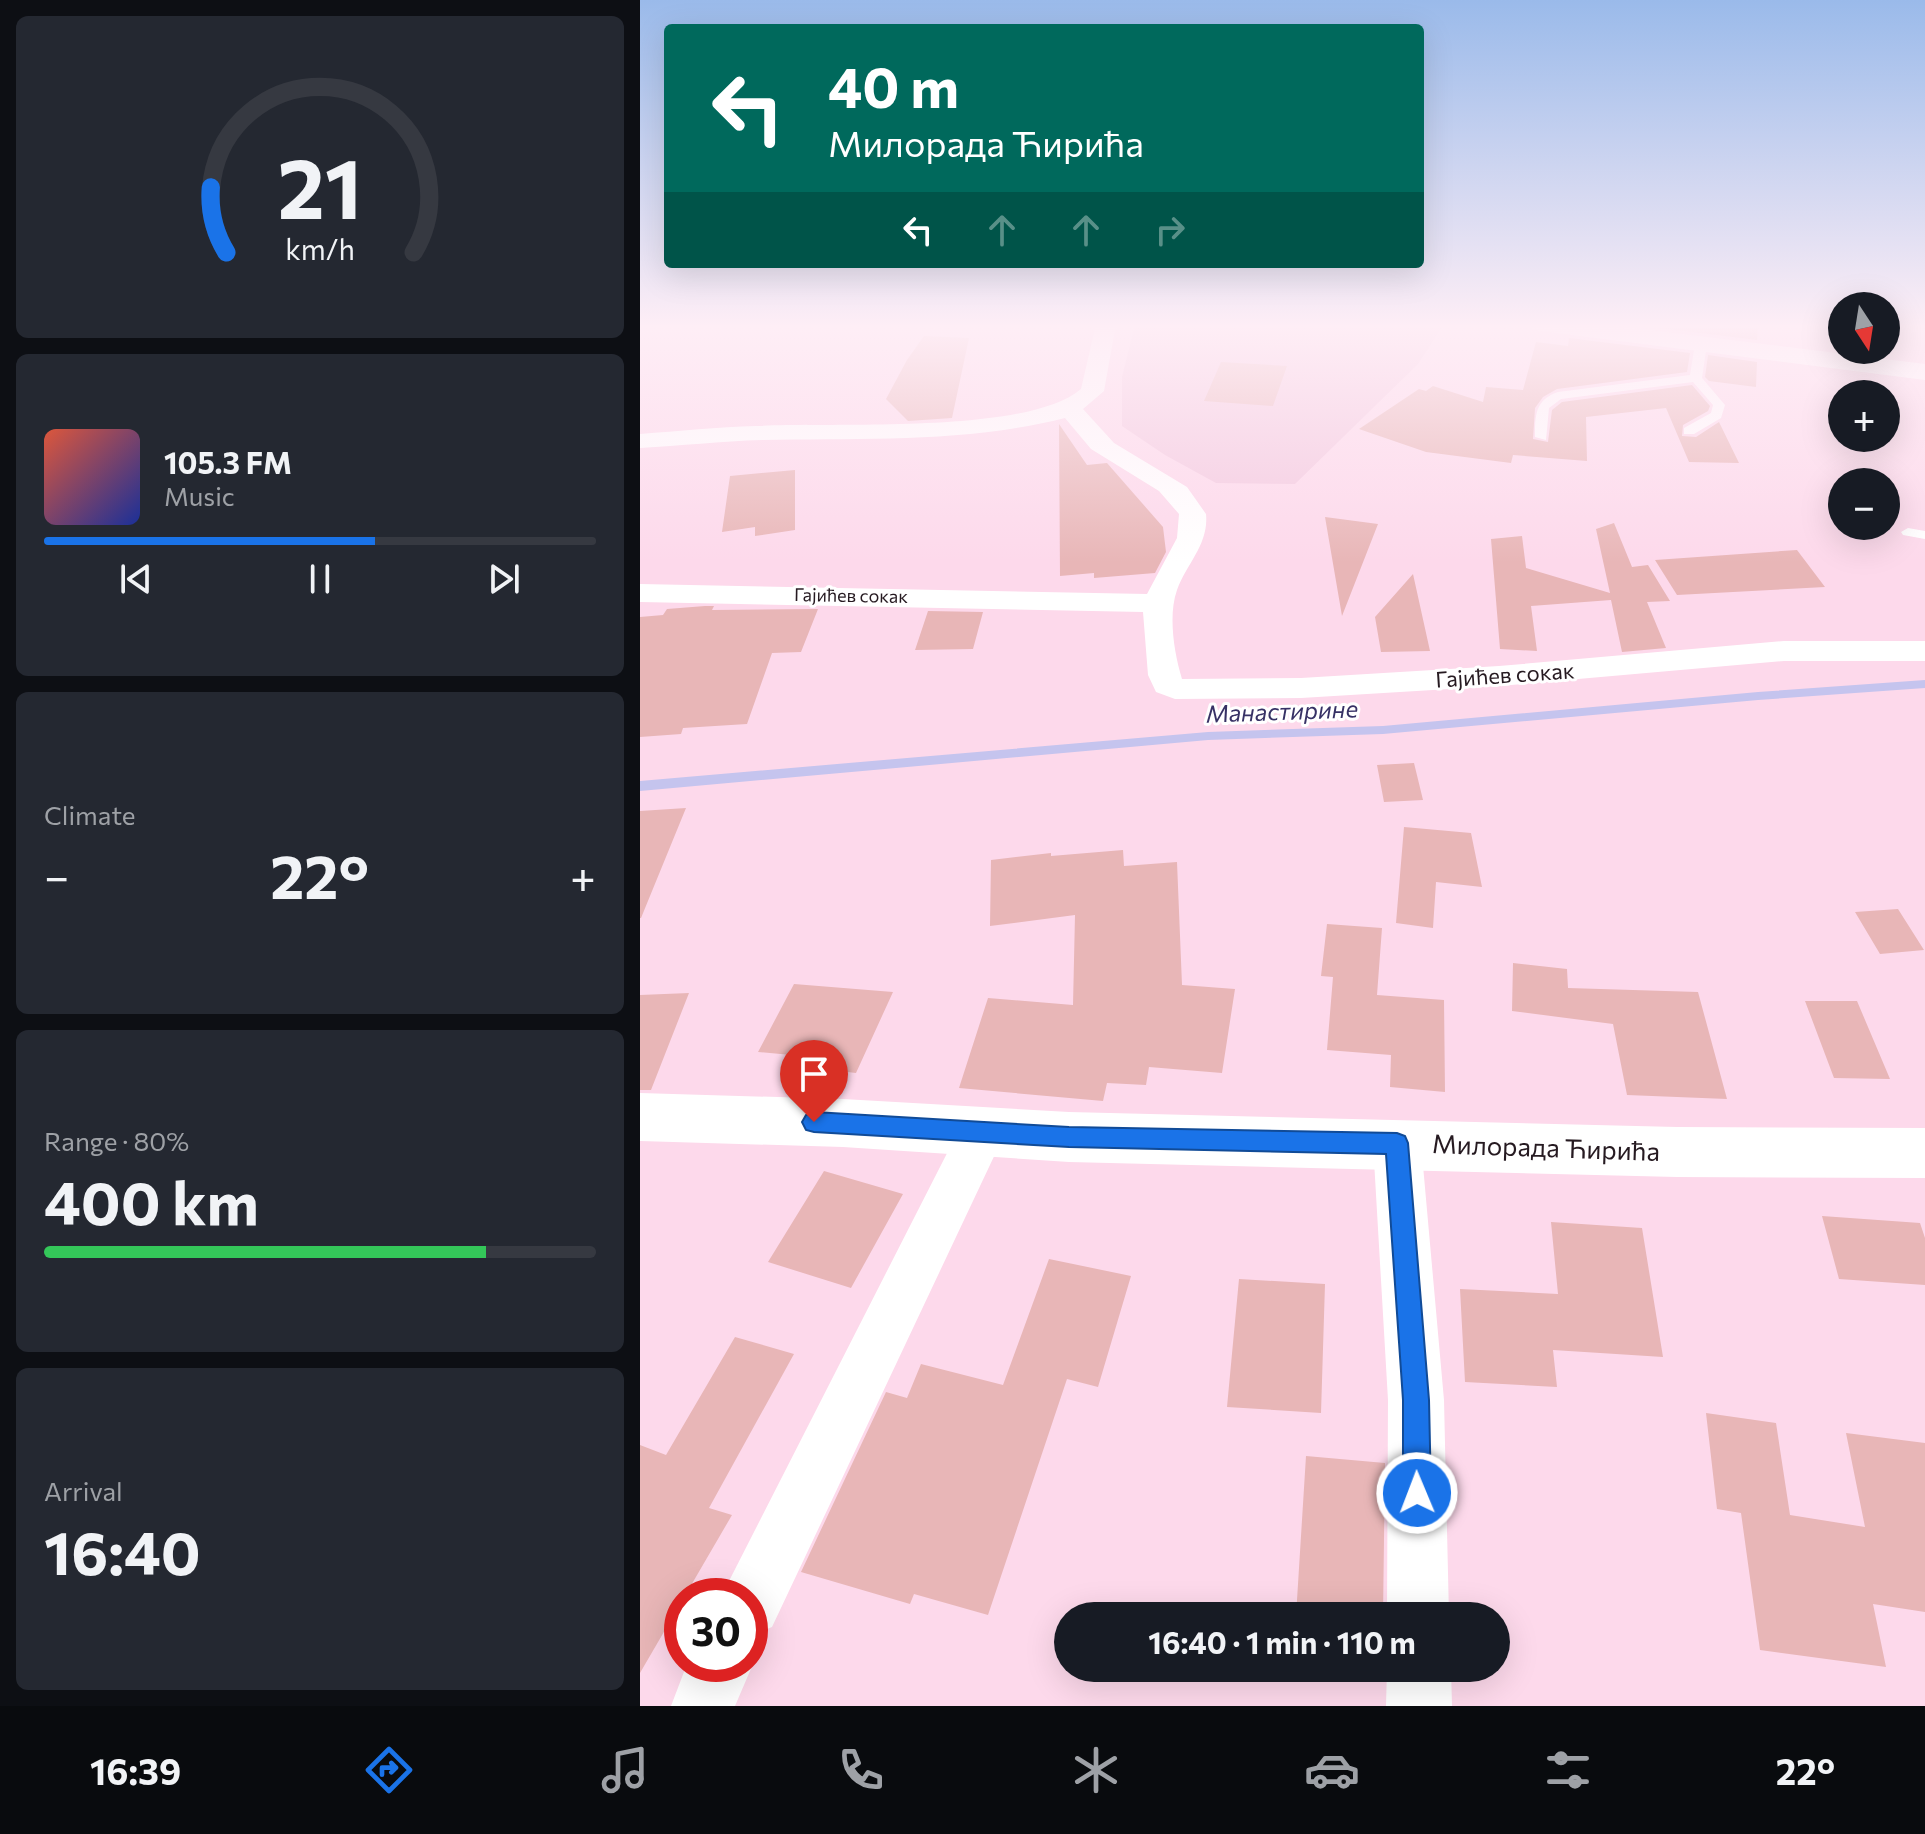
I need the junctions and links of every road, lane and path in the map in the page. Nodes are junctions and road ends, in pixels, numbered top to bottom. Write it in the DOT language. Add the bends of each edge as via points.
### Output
graph roads {
  1 [pos="1073,404"];
  2 [pos="1544,404"];
  3 [pos="1718,404"];
  4 [pos="1067,408"];
  5 [pos="1689,431"];
  6 [pos="1541,437"];
  7 [pos="640,441"];
  8 [pos="1908,532"];
  9 [pos="1925,535"];
  10 [pos="640,593"];
  11 [pos="1159,603"];
  12 [pos="1925,651"];
  13 [pos="640,1117"];
  14 [pos="983,1131"];
  15 [pos="1397,1143"];
  16 [pos="1925,1153"];
  17 [pos="763,1578"];
  18 [pos="1418,1602"];
  19 [pos="1419,1682"];
  20 [pos="1419,1706"];
  1 -- 4 [label="street"];
  2 -- 6 [label="lane"];
  3 -- 5 [label="lane" via="1717,415"];
  4 -- 7 [label="street" via="985,425"];
  4 -- 11 [label="street, Гајићев сокак" via="1096,441 1158,478 1195,514 1196,526"];
  8 -- 9 [label="lane"];
  10 -- 11 [label="street, Гајићев сокак"];
  11 -- 12 [label="street, Гајићев сокак" via="1164,675 1175,689 1301,688 1499,676 1784,651"];
  13 -- 14 [label="street, Милорада Ћирића"];
  14 -- 15 [label="street, Милорада Ћирића"];
  14 -- 17 [label="street"];
  15 -- 16 [label="street, Милорада Ћирића"];
  15 -- 18 [label="street" via="1416,1400"];
  19 -- 20 [label="street"];
}
